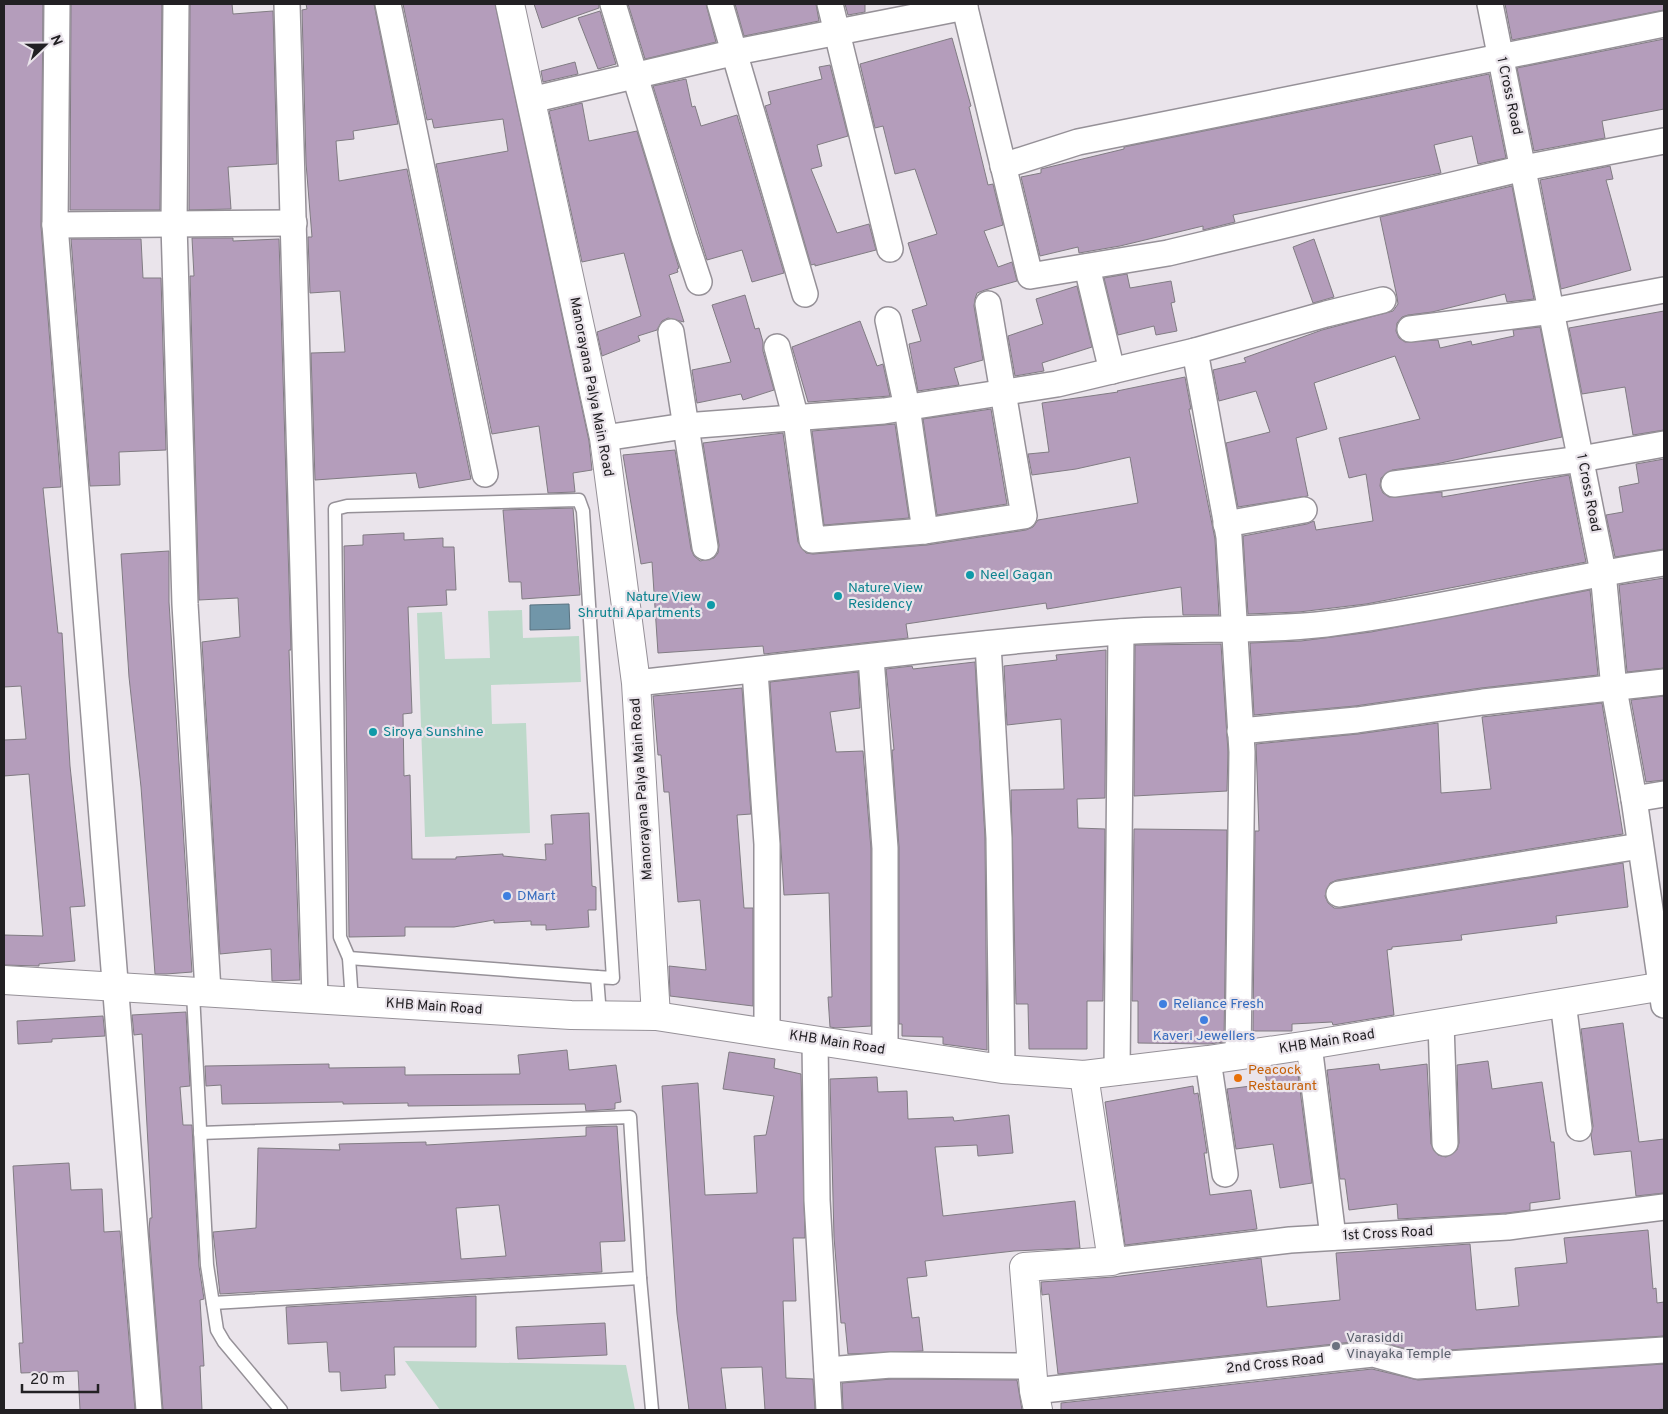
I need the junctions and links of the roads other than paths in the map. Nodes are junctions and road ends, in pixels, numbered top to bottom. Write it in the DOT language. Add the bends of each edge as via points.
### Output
graph roads {
  1 [pos="57,4"];
  2 [pos="176,4"];
  3 [pos="287,4"];
  4 [pos="388,4"];
  5 [pos="510,4"];
  6 [pos="613,4"];
  7 [pos="720,4"];
  8 [pos="830,4"];
  9 [pos="1490,4"];
  10 [pos="964,6"];
  11 [pos="1664,24"];
  12 [pos="838,34"];
  13 [pos="736,52"];
  14 [pos="1501,57"];
  15 [pos="636,76"];
  16 [pos="532,100"];
  17 [pos="1664,142"];
  18 [pos="1003,166"];
  19 [pos="1524,168"];
  20 [pos="294,223"];
  21 [pos="174,224"];
  22 [pos="55,225"];
  23 [pos="890,250"];
  24 [pos="1087,267"];
  25 [pos="699,282"];
  26 [pos="1664,290"];
  27 [pos="805,294"];
  28 [pos="1383,300"];
  29 [pos="988,304"];
  30 [pos="1552,311"];
  31 [pos="888,320"];
  32 [pos="1410,329"];
  33 [pos="671,332"];
  34 [pos="777,348"];
  35 [pos="1195,351"];
  36 [pos="1112,371"];
  37 [pos="1002,392"];
  38 [pos="907,408"];
  39 [pos="796,419"];
  40 [pos="685,426"];
  41 [pos="604,438"];
  42 [pos="1664,444"];
  43 [pos="1581,459"];
  44 [pos="485,474"];
  45 [pos="1394,484"];
  46 [pos="1304,510"];
  47 [pos="1226,524"];
  48 [pos="925,531"];
  49 [pos="705,547"];
  50 [pos="1664,563"];
  51 [pos="1603,572"];
  52 [pos="1234,630"];
  53 [pos="1121,632"];
  54 [pos="988,644"];
  55 [pos="871,658"];
  56 [pos="755,671"];
  57 [pos="1664,682"];
  58 [pos="636,683"];
  59 [pos="1614,689"];
  60 [pos="1240,731"];
  61 [pos="1664,794"];
  62 [pos="1634,799"];
  63 [pos="1640,846"];
  64 [pos="1339,894"];
  65 [pos="349,958"];
  66 [pos="597,977"];
  67 [pos="4,980"];
  68 [pos="115,987"];
  69 [pos="200,992"];
  70 [pos="1664,992"];
  71 [pos="315,999"];
  72 [pos="352,1002"];
  73 [pos="1563,1002"];
  74 [pos="600,1015"];
  75 [pos="656,1016"];
  76 [pos="1441,1023"];
  77 [pos="767,1033"];
  78 [pos="815,1040"];
  79 [pos="1309,1045"];
  80 [pos="885,1051"];
  81 [pos="1238,1056"];
  82 [pos="1208,1060"];
  83 [pos="1002,1069"];
  84 [pos="1117,1072"];
  85 [pos="1084,1075"];
  86 [pos="1579,1128"];
  87 [pos="200,1133"];
  88 [pos="1445,1143"];
  89 [pos="1225,1174"];
  90 [pos="1664,1207"];
  91 [pos="1333,1237"];
  92 [pos="1112,1261"];
  93 [pos="640,1278"];
  94 [pos="213,1303"];
  95 [pos="1664,1350"];
  96 [pos="827,1370"];
  97 [pos="1034,1389"];
  98 [pos="149,1410"];
  99 [pos="281,1410"];
  100 [pos="652,1410"];
  101 [pos="829,1410"];
  1 -- 22 [label="street"];
  2 -- 21 [label="street"];
  3 -- 20 [label="street"];
  4 -- 44 [label="street"];
  5 -- 16 [label="main road, Manorayana Palya Main Road"];
  6 -- 15 [label="street"];
  7 -- 13 [label="street"];
  8 -- 12 [label="street"];
  9 -- 14 [label="street, 1 Cross Road"];
  10 -- 12 [label="street"];
  10 -- 18 [label="street"];
  11 -- 14 [label="street"];
  12 -- 13 [label="street"];
  12 -- 23 [label="street"];
  13 -- 15 [label="street"];
  13 -- 27 [label="street"];
  14 -- 18 [label="street" via="1078,142"];
  14 -- 19 [label="street, 1 Cross Road"];
  15 -- 16 [label="street"];
  15 -- 25 [label="street"];
  16 -- 41 [label="main road, Manorayana Palya Main Road"];
  17 -- 19 [label="street"];
  18 -- 24 [label="street" via="1030,276"];
  19 -- 24 [label="street" via="1217,242"];
  19 -- 30 [label="street, 1 Cross Road"];
  20 -- 21 [label="street"];
  20 -- 71 [label="street"];
  21 -- 22 [label="street"];
  21 -- 69 [label="street"];
  22 -- 68 [label="street"];
  24 -- 36 [label="street"];
  26 -- 30 [label="street"];
  28 -- 35 [label="street"];
  29 -- 37 [label="street"];
  30 -- 32 [label="street"];
  30 -- 43 [label="street, 1 Cross Road"];
  31 -- 38 [label="street"];
  33 -- 40 [label="street"];
  34 -- 39 [label="street"];
  35 -- 36 [label="street"];
  35 -- 47 [label="street"];
  36 -- 37 [label="street"];
  37 -- 38 [label="street"];
  37 -- 48 [label="street" via="1024,516"];
  38 -- 39 [label="street"];
  38 -- 48 [label="street"];
  39 -- 40 [label="street"];
  39 -- 48 [label="street" via="812,540"];
  40 -- 41 [label="street"];
  40 -- 49 [label="street"];
  41 -- 58 [label="main road, Manorayana Palya Main Road"];
  42 -- 43 [label="street"];
  43 -- 45 [label="street"];
  43 -- 51 [label="street, 1 Cross Road"];
  46 -- 47 [label="street"];
  47 -- 52 [label="street"];
  50 -- 51 [label="street"];
  51 -- 52 [label="street" via="1326,624"];
  51 -- 59 [label="street, 1 Cross Road"];
  52 -- 53 [label="street"];
  52 -- 60 [label="street"];
  53 -- 54 [label="street"];
  53 -- 84 [label="street"];
  54 -- 55 [label="street"];
  54 -- 83 [label="street" via="999,838"];
  55 -- 56 [label="street"];
  55 -- 80 [label="street" via="885,848"];
  56 -- 58 [label="street"];
  56 -- 77 [label="street" via="767,844"];
  57 -- 59 [label="street"];
  58 -- 75 [label="main road, Manorayana Palya Main Road"];
  59 -- 60 [label="street"];
  59 -- 62 [label="street, 1 Cross Road"];
  60 -- 81 [label="street"];
  61 -- 62 [label="street"];
  62 -- 63 [label="street, 1 Cross Road"];
  63 -- 64 [label="street"];
  63 -- 70 [label="street, 1 Cross Road"];
  65 -- 66 [label="lane"];
  65 -- 66 [label="lane" via="340,937 335,509 347,506 579,500 583,511 613,978"];
  65 -- 72 [label="lane"];
  66 -- 74 [label="lane"];
  67 -- 68 [label="main road, KHB Main Road"];
  68 -- 69 [label="main road, KHB Main Road"];
  68 -- 98 [label="street"];
  69 -- 71 [label="main road, KHB Main Road"];
  69 -- 87 [label="lane"];
  70 -- 73 [label="main road, KHB Main Road"];
  71 -- 72 [label="main road, KHB Main Road"];
  72 -- 74 [label="main road, KHB Main Road"];
  73 -- 76 [label="main road, KHB Main Road"];
  73 -- 86 [label="street"];
  74 -- 75 [label="main road, KHB Main Road"];
  75 -- 77 [label="main road, KHB Main Road"];
  76 -- 79 [label="main road, KHB Main Road"];
  76 -- 88 [label="street"];
  77 -- 78 [label="main road, KHB Main Road"];
  78 -- 80 [label="main road, KHB Main Road"];
  78 -- 96 [label="street" via="817,1200"];
  79 -- 81 [label="main road, KHB Main Road"];
  79 -- 91 [label="street"];
  80 -- 83 [label="main road, KHB Main Road"];
  81 -- 82 [label="main road, KHB Main Road"];
  82 -- 84 [label="main road, KHB Main Road"];
  82 -- 89 [label="street"];
  83 -- 85 [label="main road, KHB Main Road"];
  84 -- 85 [label="main road, KHB Main Road"];
  85 -- 92 [label="main road"];
  87 -- 93 [label="lane" via="630,1117"];
  87 -- 94 [label="lane"];
  90 -- 91 [label="street, 1st Cross Road" via="1508,1227"];
  91 -- 92 [label="street, 1st Cross Road"];
  92 -- 97 [label="main road" via="1024,1267"];
  93 -- 94 [label="lane"];
  93 -- 100 [label="lane"];
  94 -- 99 [label="lane" via="217,1330 224,1342"];
  95 -- 97 [label="street, 2nd Cross Road" via="1417,1366 1372,1354"];
  96 -- 97 [label="street, 2nd Cross Road" via="891,1365"];
  96 -- 101 [label="street"];
}
